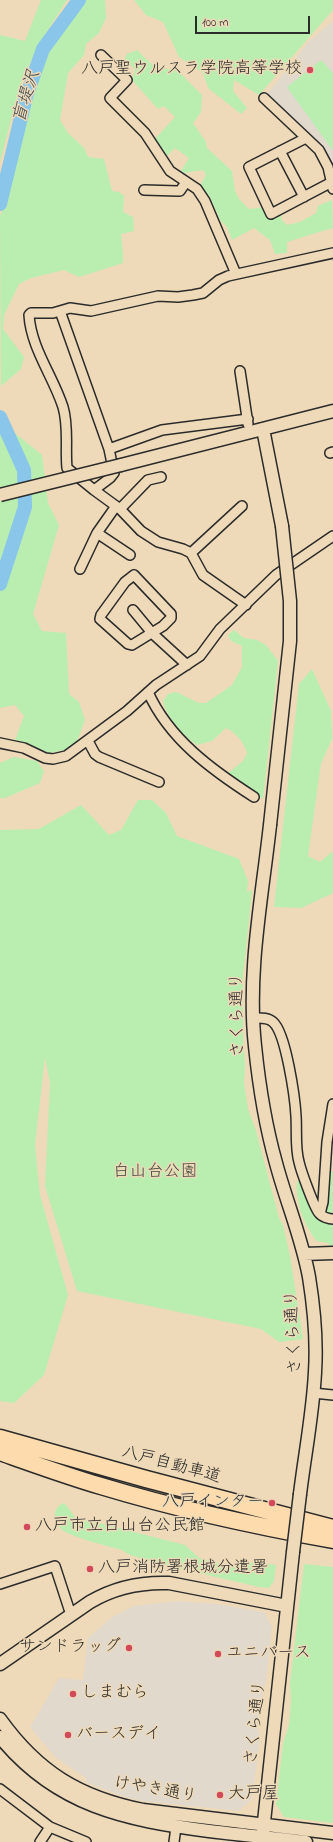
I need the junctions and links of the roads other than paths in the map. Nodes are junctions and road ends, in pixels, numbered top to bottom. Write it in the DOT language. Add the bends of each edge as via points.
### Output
graph roads {
  1 [pos="101,56"];
  2 [pos="264,98"];
  3 [pos="306,138"];
  4 [pos="280,152"];
  5 [pos="331,170"];
  6 [pos="186,182"];
  7 [pos="332,186"];
  8 [pos="144,190"];
  9 [pos="304,197"];
  10 [pos="333,253"];
  11 [pos="236,274"];
  12 [pos="60,311"];
  13 [pos="240,371"];
  14 [pos="333,411"];
  15 [pos="249,426"];
  16 [pos="263,429"];
  17 [pos="109,448"];
  18 [pos="161,477"];
  19 [pos="94,490"];
  20 [pos="0,495"];
  21 [pos="242,506"];
  22 [pos="118,508"];
  23 [pos="97,533"];
  24 [pos="333,536"];
  25 [pos="191,554"];
  26 [pos="130,556"];
  27 [pos="80,569"];
  28 [pos="246,605"];
  29 [pos="133,610"];
  30 [pos="152,633"];
  31 [pos="187,665"];
  32 [pos="148,692"];
  33 [pos="88,741"];
  34 [pos="0,743"];
  35 [pos="158,782"];
  36 [pos="254,797"];
  37 [pos="253,1018"];
  38 [pos="333,1104"];
  39 [pos="320,1214"];
  40 [pos="333,1219"];
  41 [pos="333,1253"];
  42 [pos="304,1254"];
  43 [pos="313,1393"];
  44 [pos="333,1395"];
  45 [pos="0,1438"];
  46 [pos="0,1452"];
  47 [pos="333,1528"];
  48 [pos="333,1540"];
  49 [pos="0,1584"];
  50 [pos="287,1606"];
  51 [pos="71,1615"];
  52 [pos="0,1664"];
  53 [pos="0,1719"];
  54 [pos="0,1737"];
  55 [pos="0,1790"];
  56 [pos="264,1824"];
  57 [pos="50,1827"];
  58 [pos="176,1827"];
  59 [pos="333,1833"];
  60 [pos="262,1840"];
  61 [pos="40,1842"];
  62 [pos="86,1842"];
  63 [pos="174,1842"];
  64 [pos="306,1842"];
  1 -- 6 [label="street" via="127,80 110,98 145,133 170,171"];
  2 -- 3 [label="street"];
  3 -- 4 [label="street"];
  3 -- 5 [label="street" via="319,150"];
  4 -- 9 [label="street"];
  4 -- 9 [label="street" via="249,168 271,214"];
  5 -- 7 [label="street"];
  6 -- 8 [label="street" via="178,191"];
  6 -- 11 [label="street" via="197,189 205,201"];
  7 -- 9 [label="street"];
  10 -- 11 [label="street"];
  11 -- 12 [label="street" via="219,280 203,293 178,297 158,296 100,310 70,308"];
  12 -- 17 [label="street"];
  12 -- 19 [label="street" via="31,313 31,332 66,418 67,468"];
  13 -- 15 [label="street"];
  14 -- 16 [label="street"];
  15 -- 16 [label="street"];
  15 -- 17 [label="street" via="162,430"];
  15 -- 20 [label="street, bridge" via="121,465"];
  16 -- 37 [label="street, さくら通り, bridge" via="282,526 290,601 290,641 258,930"];
  17 -- 19 [label="street" via="114,473"];
  18 -- 22 [label="street" via="148,480"];
  19 -- 22 [label="street"];
  21 -- 25 [label="street"];
  22 -- 23 [label="street"];
  22 -- 25 [label="street" via="141,531 158,542"];
  23 -- 26 [label="street"];
  23 -- 27 [label="street"];
  24 -- 28 [label="street" via="276,575"];
  25 -- 28 [label="street" via="203,575"];
  28 -- 31 [label="street" via="220,629 200,656"];
  29 -- 30 [label="street"];
  30 -- 30 [label="street" via="132,645 128,644 100,619 125,582 134,575 171,614 171,618"];
  30 -- 31 [label="street"];
  31 -- 32 [label="street"];
  32 -- 33 [label="street"];
  32 -- 36 [label="street" via="154,705 186,746 220,775"];
  33 -- 34 [label="street" via="66,756 53,759 24,748"];
  33 -- 35 [label="street" via="99,757"];
  37 -- 39 [label="street" via="266,1018 273,1021 278,1028 285,1051 296,1114 298,1161"];
  37 -- 42 [label="street, さくら通り" via="266,1122 276,1164"];
  38 -- 39 [label="street"];
  39 -- 40 [label="street"];
  41 -- 42 [label="street"];
  42 -- 43 [label="street, さくら通り" via="316,1344"];
  43 -- 44 [label="street"];
  43 -- 50 [label="street, さくら通り, bridge"];
  45 -- 47 [label="highway, 八戸自動車道"];
  46 -- 48 [label="highway" via="146,1499 229,1520"];
  49 -- 51 [label="street" via="55,1566"];
  50 -- 51 [label="street" via="153,1583 123,1587 104,1593"];
  50 -- 56 [label="street, さくら通り"];
  51 -- 52 [label="street"];
  53 -- 56 [label="street, けやき通り" via="26,1752 43,1768 74,1787 101,1799 143,1810"];
  54 -- 58 [label="street, けやき通り" via="17,1757 47,1782 72,1797 107,1812"];
  55 -- 57 [label="street"];
  56 -- 59 [label="street, けやき通り"];
  56 -- 60 [label="street, さくら通り"];
  57 -- 61 [label="street"];
  57 -- 62 [label="street"];
  58 -- 60 [label="street, けやき通り"];
  58 -- 63 [label="street"];
  60 -- 64 [label="street, けやき通り"];
}
